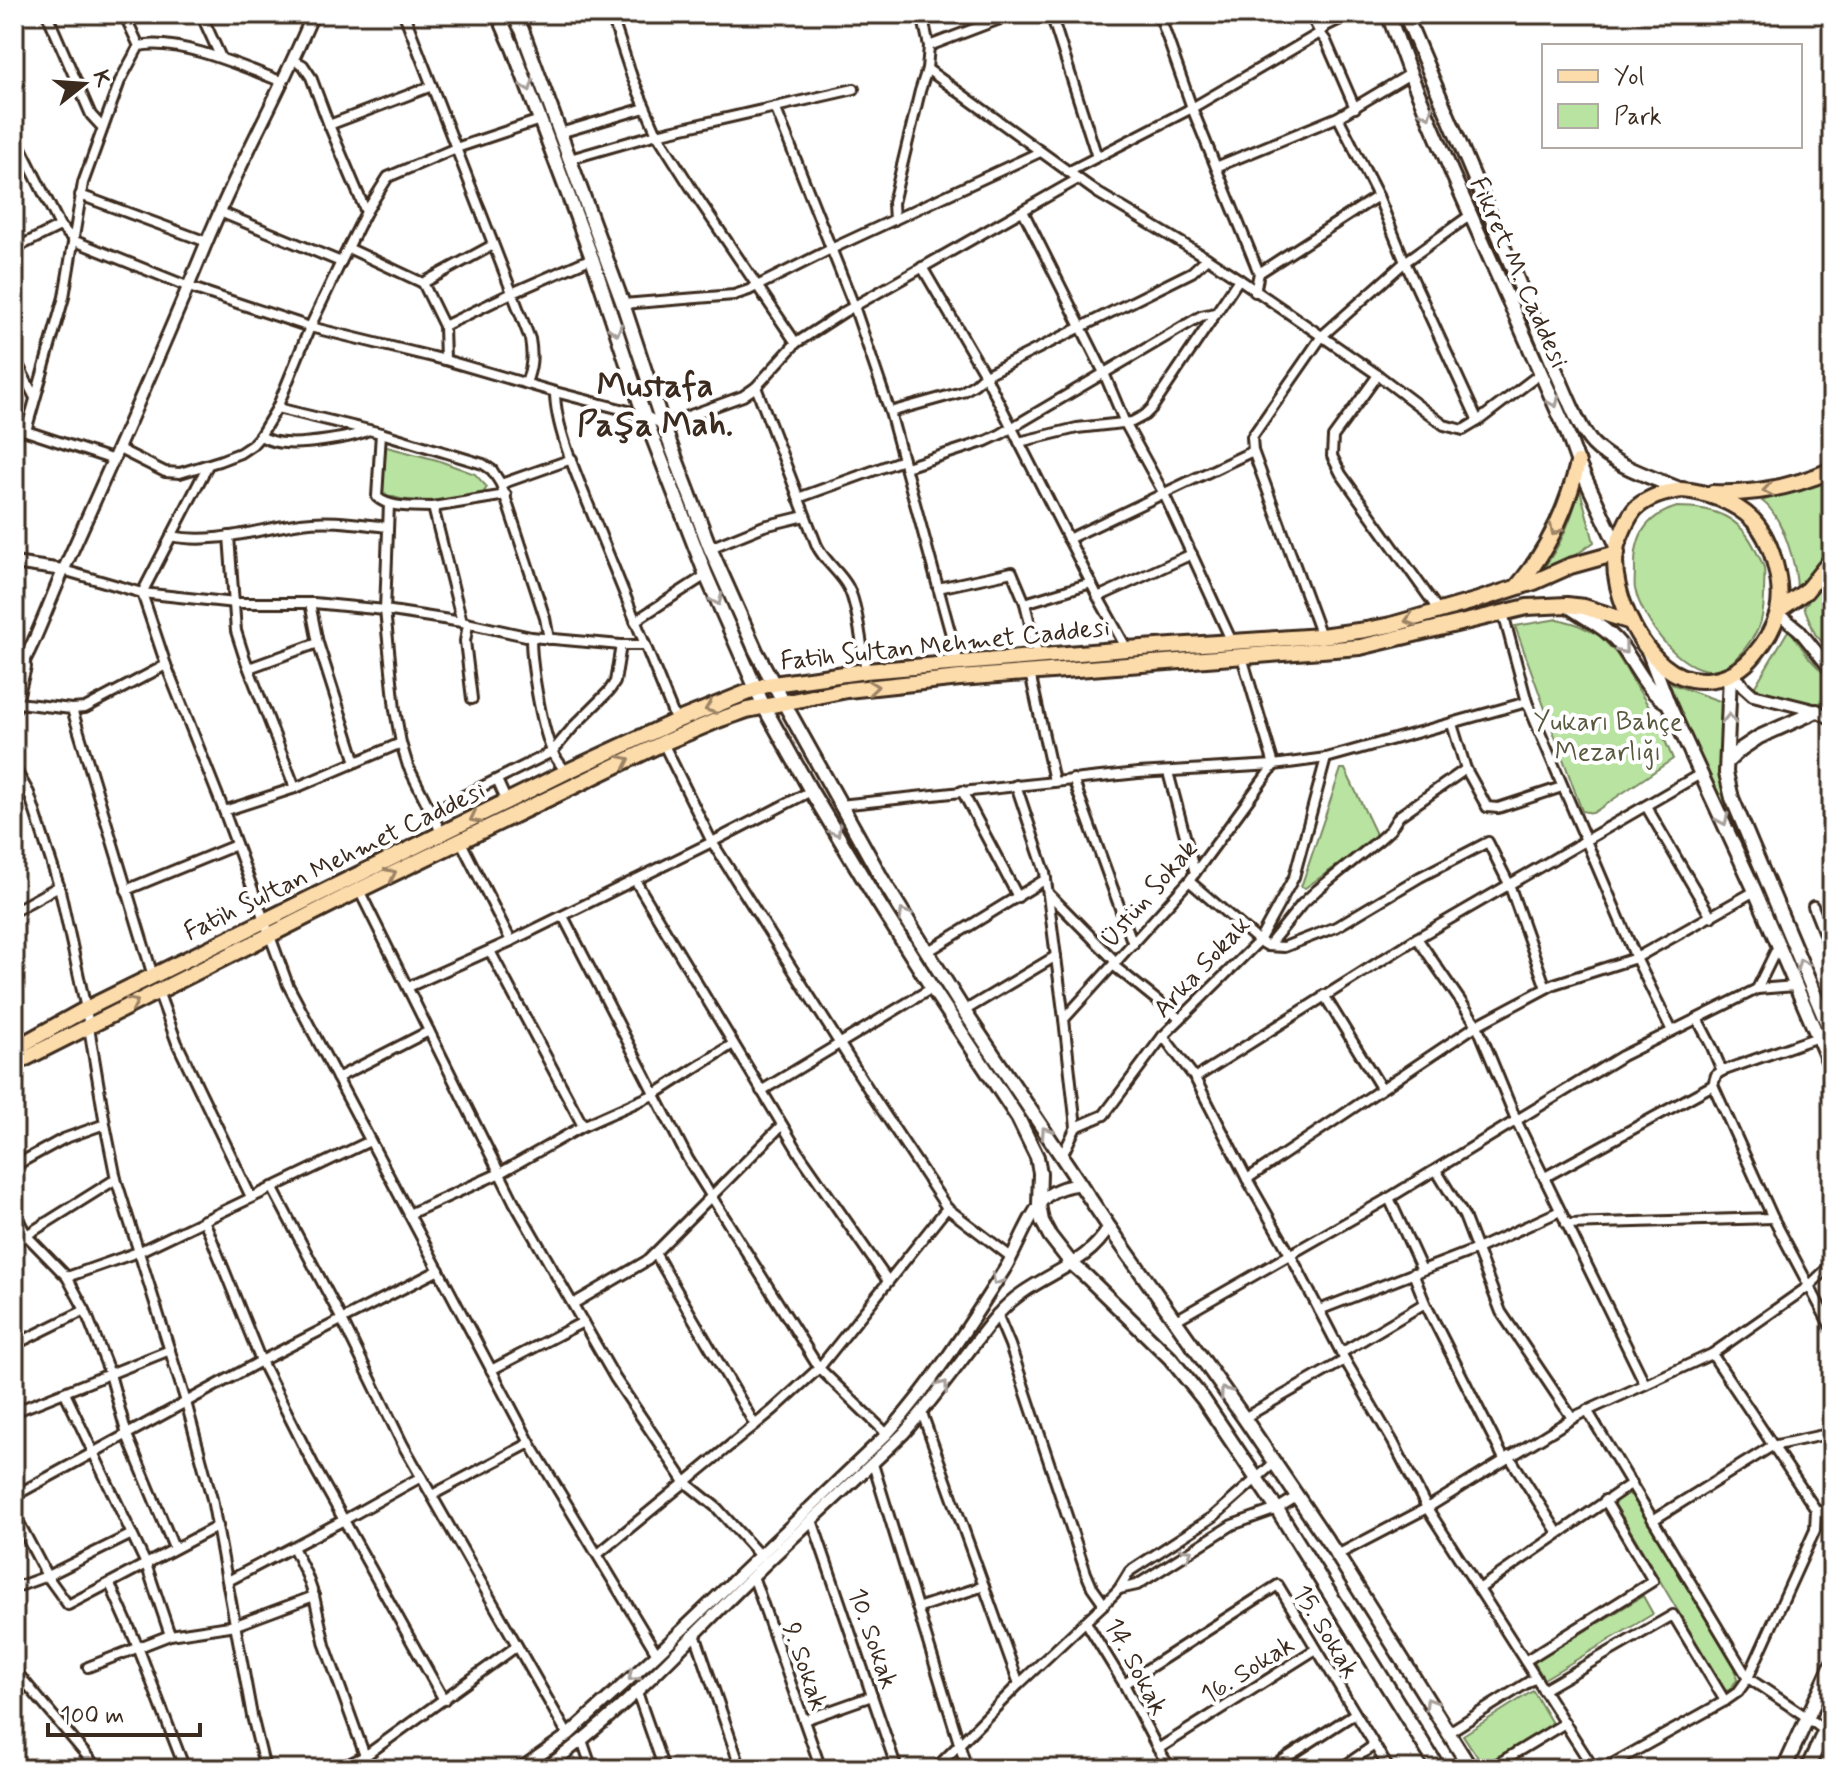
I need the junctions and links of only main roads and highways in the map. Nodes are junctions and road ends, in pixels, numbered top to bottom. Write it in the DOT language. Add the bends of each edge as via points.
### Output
graph roads {
  1 [pos="498,14"];
  2 [pos="515,14"];
  3 [pos="1388,14"];
  4 [pos="1405,14"];
  5 [pos="1578,463"];
  6 [pos="1832,470"];
  7 [pos="1682,490"];
  8 [pos="1700,492"];
  9 [pos="1617,549"];
  10 [pos="1832,559"];
  11 [pos="1516,589"];
  12 [pos="1567,605"];
  13 [pos="1778,611"];
  14 [pos="1631,622"];
  15 [pos="1647,646"];
  16 [pos="1732,674"];
  17 [pos="773,683"];
  18 [pos="756,689"];
  19 [pos="784,703"];
  20 [pos="1668,703"];
  21 [pos="764,707"];
  22 [pos="1817,711"];
  23 [pos="1727,762"];
  24 [pos="267,927"];
  25 [pos="1832,1036"];
  26 [pos="14,1049"];
  27 [pos="14,1064"];
  28 [pos="1832,1070"];
  29 [pos="1832,1664"];
  30 [pos="1832,1715"];
  31 [pos="1828,1736"];
  32 [pos="1439,1769"];
  33 [pos="1471,1769"];
  34 [pos="1784,1769"];
  35 [pos="1807,1769"];
  1 -- 18 [label="main road, one-way" via="592,258 644,415"];
  2 -- 17 [label="main road" via="710,548"];
  3 -- 5 [label="main road, Fikret M. Caddesi, one-way"];
  4 -- 7 [label="main road" via="1582,426 1603,452"];
  5 -- 9 [label="main road, Fikret M. Caddesi"];
  5 -- 11 [label="main road, one-way" via="1556,529"];
  6 -- 8 [label="main road, one-way" via="1761,492"];
  7 -- 8 [label="main road"];
  7 -- 9 [label="main road" via="1637,507"];
  8 -- 13 [label="main road" via="1755,522 1775,562"];
  9 -- 11 [label="main road, Fatih Sultan Mehmet Caddesi"];
  9 -- 14 [label="main road" via="1620,594"];
  10 -- 13 [label="main road" via="1806,591"];
  11 -- 17 [label="main road, Fatih Sultan Mehmet Caddesi, one-way" via="1391,625 1321,636 866,671"];
  12 -- 14 [label="main road"];
  19 -- 12 [label="main road, one-way" via="847,690 1360,647 1527,607"];
  12 -- 20 [label="main road, one-way" via="1615,639 1652,691"];
  13 -- 16 [label="main road" via="1762,645"];
  14 -- 15 [label="main road"];
  15 -- 16 [label="main road" via="1678,674 1698,680"];
  15 -- 20 [label="main road"];
  23 -- 16 [label="main road, one-way"];
  17 -- 18 [label="main road, Fatih Sultan Mehmet Caddesi"];
  17 -- 19 [label="main road"];
  18 -- 21 [label="main road"];
  18 -- 24 [label="main road, Fatih Sultan Mehmet Caddesi, one-way" via="566,772"];
  19 -- 21 [label="main road"];
  33 -- 19 [label="main road, one-way" via="1337,1555 964,1011"];
  20 -- 28 [label="main road, one-way"];
  24 -- 21 [label="main road, one-way" via="359,890 663,743"];
  21 -- 32 [label="main road, one-way" via="932,988 1018,1118 1040,1173 1039,1205 1050,1236 1203,1399"];
  22 -- 23 [label="main road" via="1759,737"];
  25 -- 23 [label="main road, one-way" via="1732,798"];
  24 -- 26 [label="main road, Fatih Sultan Mehmet Caddesi" via="153,976"];
  27 -- 24 [label="main road, one-way" via="158,991"];
  29 -- 34 [label="main road"];
  30 -- 31 [label="main road"];
  31 -- 35 [label="main road"];
}
